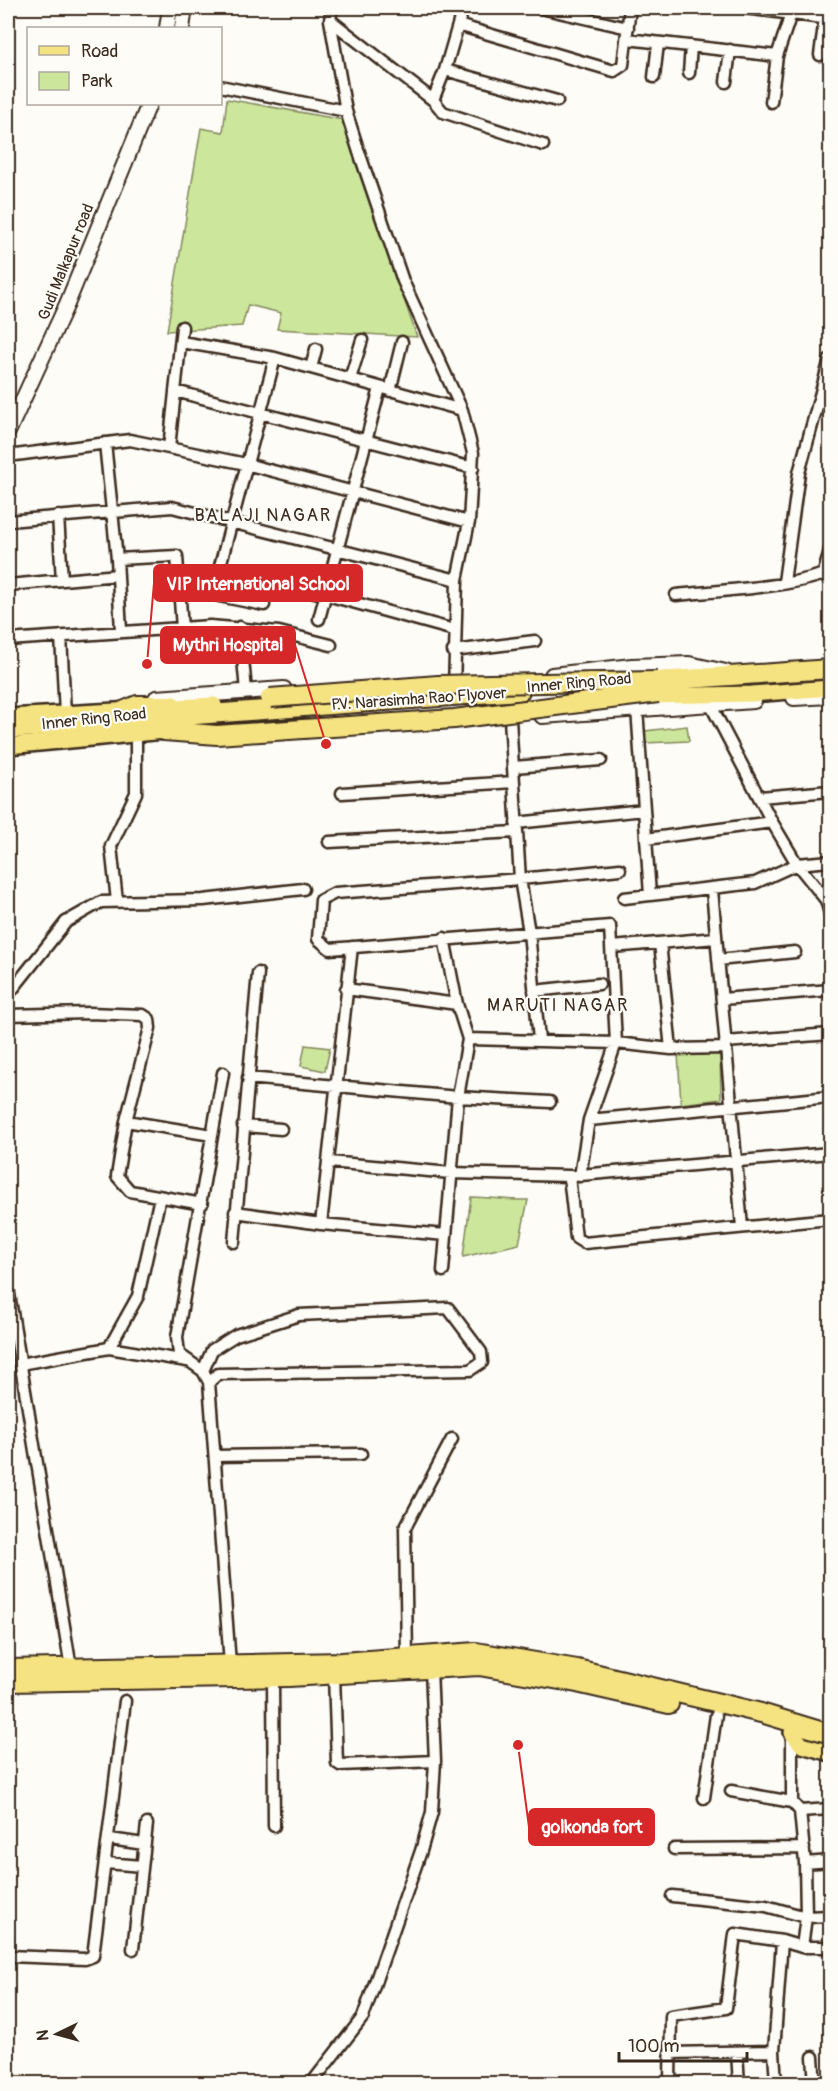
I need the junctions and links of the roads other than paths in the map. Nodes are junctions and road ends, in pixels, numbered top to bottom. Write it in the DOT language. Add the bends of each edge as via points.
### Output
graph roads {
  1 [pos="170,8"];
  2 [pos="185,8"];
  3 [pos="332,8"];
  4 [pos="463,8"];
  5 [pos="541,8"];
  6 [pos="630,8"];
  7 [pos="745,8"];
  8 [pos="793,11"];
  9 [pos="822,15"];
  10 [pos="330,20"];
  11 [pos="458,25"];
  12 [pos="167,27"];
  13 [pos="182,27"];
  14 [pos="628,34"];
  15 [pos="658,44"];
  16 [pos="691,46"];
  17 [pos="730,50"];
  18 [pos="820,55"];
  19 [pos="777,56"];
  20 [pos="445,70"];
  21 [pos="689,73"];
  22 [pos="654,77"];
  23 [pos="726,82"];
  24 [pos="222,86"];
  25 [pos="433,100"];
  26 [pos="557,101"];
  27 [pos="771,102"];
  28 [pos="149,105"];
  29 [pos="346,111"];
  30 [pos="543,145"];
  31 [pos="182,327"];
  32 [pos="362,340"];
  33 [pos="181,342"];
  34 [pos="402,342"];
  35 [pos="316,349"];
  36 [pos="275,358"];
  37 [pos="831,359"];
  38 [pos="311,368"];
  39 [pos="350,379"];
  40 [pos="385,390"];
  41 [pos="175,391"];
  42 [pos="462,410"];
  43 [pos="261,412"];
  44 [pos="8,432"];
  45 [pos="367,439"];
  46 [pos="105,443"];
  47 [pos="169,448"];
  48 [pos="8,456"];
  49 [pos="246,464"];
  50 [pos="473,468"];
  51 [pos="352,492"];
  52 [pos="112,512"];
  53 [pos="58,516"];
  54 [pos="8,521"];
  55 [pos="231,521"];
  56 [pos="469,522"];
  57 [pos="338,548"];
  58 [pos="831,550"];
  59 [pos="117,559"];
  60 [pos="219,570"];
  61 [pos="118,575"];
  62 [pos="828,575"];
  63 [pos="62,580"];
  64 [pos="457,580"];
  65 [pos="784,582"];
  66 [pos="8,585"];
  67 [pos="327,595"];
  68 [pos="676,595"];
  69 [pos="264,605"];
  70 [pos="319,619"];
  71 [pos="240,627"];
  72 [pos="182,629"];
  73 [pos="454,630"];
  74 [pos="121,631"];
  75 [pos="61,636"];
  76 [pos="8,640"];
  77 [pos="535,641"];
  78 [pos="331,645"];
  79 [pos="453,651"];
  80 [pos="831,667"];
  81 [pos="831,680"];
  82 [pos="454,684"];
  83 [pos="657,687"];
  84 [pos="831,688"];
  85 [pos="246,691"];
  86 [pos="831,696"];
  87 [pos="707,699"];
  88 [pos="637,708"];
  89 [pos="119,711"];
  90 [pos="65,714"];
  91 [pos="8,717"];
  92 [pos="376,718"];
  93 [pos="510,719"];
  94 [pos="8,729"];
  95 [pos="164,730"];
  96 [pos="136,733"];
  97 [pos="8,739"];
  98 [pos="8,746"];
  99 [pos="601,760"];
  100 [pos="514,767"];
  101 [pos="514,782"];
  102 [pos="831,791"];
  103 [pos="342,792"];
  104 [pos="760,797"];
  105 [pos="644,810"];
  106 [pos="772,822"];
  107 [pos="516,827"];
  108 [pos="646,839"];
  109 [pos="329,842"];
  110 [pos="831,861"];
  111 [pos="797,864"];
  112 [pos="620,868"];
  113 [pos="520,879"];
  114 [pos="303,889"];
  115 [pos="712,890"];
  116 [pos="651,895"];
  117 [pos="624,898"];
  118 [pos="117,901"];
  119 [pos="831,914"];
  120 [pos="529,932"];
  121 [pos="444,938"];
  122 [pos="716,938"];
  123 [pos="660,943"];
  124 [pos="352,947"];
  125 [pos="612,947"];
  126 [pos="795,952"];
  127 [pos="717,960"];
  128 [pos="258,973"];
  129 [pos="599,984"];
  130 [pos="346,990"];
  131 [pos="831,990"];
  132 [pos="534,991"];
  133 [pos="8,995"];
  134 [pos="722,999"];
  135 [pos="457,1004"];
  136 [pos="8,1016"];
  137 [pos="831,1034"];
  138 [pos="468,1038"];
  139 [pos="538,1040"];
  140 [pos="616,1043"];
  141 [pos="725,1045"];
  142 [pos="671,1049"];
  143 [pos="223,1073"];
  144 [pos="248,1078"];
  145 [pos="336,1085"];
  146 [pos="458,1096"];
  147 [pos="831,1097"];
  148 [pos="550,1101"];
  149 [pos="731,1106"];
  150 [pos="126,1120"];
  151 [pos="590,1120"];
  152 [pos="243,1126"];
  153 [pos="281,1129"];
  154 [pos="212,1135"];
  155 [pos="831,1153"];
  156 [pos="736,1161"];
  157 [pos="329,1162"];
  158 [pos="451,1173"];
  159 [pos="575,1176"];
  160 [pos="160,1197"];
  161 [pos="202,1204"];
  162 [pos="235,1212"];
  163 [pos="831,1219"];
  164 [pos="321,1224"];
  165 [pos="742,1227"];
  166 [pos="446,1235"];
  167 [pos="234,1242"];
  168 [pos="442,1271"];
  169 [pos="8,1288"];
  170 [pos="109,1348"];
  171 [pos="186,1361"];
  172 [pos="20,1364"];
  173 [pos="203,1371"];
  174 [pos="209,1382"];
  175 [pos="452,1439"];
  176 [pos="361,1454"];
  177 [pos="215,1456"];
  178 [pos="407,1657"];
  179 [pos="230,1664"];
  180 [pos="71,1668"];
  181 [pos="8,1669"];
  182 [pos="431,1669"];
  183 [pos="334,1675"];
  184 [pos="273,1678"];
  185 [pos="8,1682"];
  186 [pos="125,1701"];
  187 [pos="716,1715"];
  188 [pos="831,1725"];
  189 [pos="793,1728"];
  190 [pos="831,1734"];
  191 [pos="831,1745"];
  192 [pos="831,1753"];
  193 [pos="435,1761"];
  194 [pos="731,1791"];
  195 [pos="704,1798"];
  196 [pos="792,1802"];
  197 [pos="831,1809"];
  198 [pos="800,1811"];
  199 [pos="147,1824"];
  200 [pos="274,1826"];
  201 [pos="110,1839"];
  202 [pos="144,1844"];
  203 [pos="804,1848"];
  204 [pos="674,1849"];
  205 [pos="831,1861"];
  206 [pos="106,1863"];
  207 [pos="806,1863"];
  208 [pos="142,1866"];
  209 [pos="672,1896"];
  210 [pos="831,1916"];
  211 [pos="806,1917"];
  212 [pos="782,1941"];
  213 [pos="802,1947"];
  214 [pos="831,1947"];
  215 [pos="133,1949"];
  216 [pos="8,1956"];
  217 [pos="774,2051"];
  218 [pos="737,2052"];
  219 [pos="670,2053"];
  220 [pos="813,2057"];
  221 [pos="311,2084"];
  222 [pos="670,2084"];
  223 [pos="739,2084"];
  224 [pos="776,2084"];
  225 [pos="815,2084"];
  1 -- 12 [label="street"];
  2 -- 13 [label="street"];
  3 -- 10 [label="street"];
  4 -- 11 [label="street"];
  5 -- 14 [label="street"];
  6 -- 14 [label="street"];
  7 -- 8 [label="street"];
  8 -- 9 [label="street"];
  8 -- 19 [label="street"];
  9 -- 18 [label="street"];
  10 -- 25 [label="street"];
  10 -- 29 [label="street"];
  11 -- 14 [label="street" via="614,71 623,65"];
  11 -- 20 [label="street"];
  14 -- 15 [label="street"];
  15 -- 16 [label="street"];
  15 -- 22 [label="street"];
  16 -- 17 [label="street"];
  16 -- 21 [label="street"];
  17 -- 19 [label="street"];
  17 -- 23 [label="street"];
  19 -- 27 [label="street"];
  20 -- 25 [label="street"];
  20 -- 26 [label="street"];
  24 -- 29 [label="street"];
  25 -- 30 [label="street" via="443,112"];
  28 -- 44 [label="street, Gudi Malkapur road" via="67,304"];
  29 -- 42 [label="street" via="403,281"];
  31 -- 33 [label="street"];
  32 -- 39 [label="street"];
  33 -- 36 [label="street"];
  33 -- 41 [label="street"];
  34 -- 40 [label="street"];
  35 -- 38 [label="street"];
  36 -- 38 [label="street"];
  36 -- 43 [label="street"];
  37 -- 65 [label="street" via="799,473"];
  38 -- 39 [label="street"];
  39 -- 40 [label="street"];
  40 -- 42 [label="street"];
  40 -- 45 [label="street"];
  41 -- 43 [label="street"];
  41 -- 47 [label="street"];
  42 -- 50 [label="street"];
  43 -- 45 [label="street"];
  43 -- 49 [label="street"];
  45 -- 50 [label="street"];
  45 -- 51 [label="street"];
  46 -- 47 [label="street" via="130,440"];
  46 -- 48 [label="street"];
  46 -- 52 [label="street"];
  47 -- 49 [label="street"];
  49 -- 51 [label="street"];
  49 -- 55 [label="street"];
  50 -- 56 [label="street"];
  51 -- 56 [label="street"];
  51 -- 57 [label="street"];
  52 -- 53 [label="street"];
  52 -- 55 [label="street" via="172,507"];
  52 -- 59 [label="street"];
  53 -- 54 [label="street"];
  53 -- 63 [label="street"];
  55 -- 57 [label="street"];
  55 -- 60 [label="street"];
  56 -- 64 [label="street"];
  57 -- 64 [label="street"];
  57 -- 67 [label="street"];
  58 -- 62 [label="street"];
  59 -- 61 [label="street"];
  59 -- 72 [label="street" via="177,556"];
  60 -- 67 [label="street"];
  60 -- 69 [label="street" via="215,593"];
  61 -- 63 [label="street"];
  61 -- 74 [label="street"];
  62 -- 65 [label="street"];
  63 -- 66 [label="street"];
  64 -- 73 [label="street"];
  65 -- 68 [label="street"];
  67 -- 70 [label="street"];
  67 -- 73 [label="street"];
  71 -- 72 [label="street"];
  71 -- 78 [label="street"];
  71 -- 85 [label="street"];
  72 -- 74 [label="street"];
  73 -- 79 [label="street"];
  74 -- 75 [label="street"];
  75 -- 76 [label="street"];
  75 -- 90 [label="street"];
  77 -- 79 [label="street"];
  79 -- 82 [label="street"];
  80 -- 82 [label="main road, Inner Ring Road"];
  80 -- 83 [label="highway, P.V. Narasimha Rao Flyover"];
  81 -- 83 [label="highway, P.V. Narasimha Rao Flyover"];
  82 -- 85 [label="street"];
  82 -- 89 [label="main road, Inner Ring Road"];
  83 -- 89 [label="highway, bridge" via="438,685 137,705"];
  83 -- 94 [label="highway, P.V. Narasimha Rao Flyover, bridge"];
  83 -- 95 [label="highway, bridge" via="445,720 222,735"];
  83 -- 97 [label="highway, P.V. Narasimha Rao Flyover, bridge"];
  84 -- 87 [label="main road, Inner Ring Road"];
  85 -- 89 [label="street" via="139,700"];
  86 -- 87 [label="street"];
  87 -- 88 [label="street"];
  87 -- 92 [label="main road, Inner Ring Road" via="636,696"];
  87 -- 104 [label="street"];
  88 -- 93 [label="street"];
  88 -- 105 [label="street"];
  89 -- 90 [label="main road, Inner Ring Road"];
  90 -- 91 [label="main road, Inner Ring Road"];
  92 -- 93 [label="street" via="410,728"];
  92 -- 95 [label="main road, Inner Ring Road"];
  93 -- 100 [label="street"];
  95 -- 96 [label="main road, Inner Ring Road"];
  96 -- 98 [label="main road, Inner Ring Road"];
  96 -- 118 [label="street" via="136,793 111,846"];
  99 -- 100 [label="street"];
  100 -- 101 [label="street"];
  101 -- 103 [label="street"];
  101 -- 107 [label="street"];
  102 -- 104 [label="street"];
  104 -- 106 [label="street"];
  105 -- 107 [label="street"];
  105 -- 108 [label="street"];
  106 -- 108 [label="street"];
  106 -- 111 [label="street"];
  107 -- 109 [label="street"];
  107 -- 113 [label="street"];
  108 -- 116 [label="street"];
  110 -- 111 [label="street"];
  111 -- 115 [label="street" via="755,883"];
  111 -- 119 [label="street" via="826,900"];
  112 -- 113 [label="street"];
  113 -- 120 [label="street"];
  113 -- 124 [label="street" via="335,893 321,900 318,939 330,949"];
  114 -- 118 [label="street" via="203,900"];
  115 -- 116 [label="street"];
  115 -- 122 [label="street"];
  116 -- 117 [label="street"];
  118 -- 133 [label="street" via="101,902 66,922"];
  120 -- 121 [label="street"];
  120 -- 125 [label="street" via="610,926"];
  120 -- 132 [label="street"];
  121 -- 124 [label="street"];
  121 -- 135 [label="street"];
  122 -- 123 [label="street"];
  122 -- 127 [label="street"];
  123 -- 125 [label="street"];
  123 -- 142 [label="street"];
  124 -- 130 [label="street"];
  125 -- 140 [label="street"];
  126 -- 127 [label="street"];
  127 -- 134 [label="street"];
  128 -- 144 [label="street"];
  129 -- 132 [label="street"];
  130 -- 135 [label="street"];
  130 -- 145 [label="street"];
  131 -- 134 [label="street"];
  132 -- 139 [label="street"];
  134 -- 141 [label="street"];
  135 -- 138 [label="street"];
  136 -- 150 [label="street" via="89,1013 143,1015 149,1019"];
  137 -- 141 [label="street"];
  138 -- 139 [label="street"];
  138 -- 146 [label="street"];
  139 -- 140 [label="street"];
  140 -- 142 [label="street"];
  140 -- 151 [label="street"];
  141 -- 142 [label="street"];
  141 -- 149 [label="street"];
  143 -- 154 [label="street"];
  144 -- 145 [label="street"];
  144 -- 152 [label="street"];
  145 -- 146 [label="street"];
  145 -- 157 [label="street"];
  146 -- 148 [label="street"];
  146 -- 158 [label="street"];
  147 -- 149 [label="street"];
  149 -- 151 [label="street"];
  149 -- 156 [label="street"];
  150 -- 154 [label="street"];
  150 -- 160 [label="street" via="117,1176 130,1191"];
  151 -- 159 [label="street"];
  152 -- 153 [label="street"];
  152 -- 162 [label="street"];
  154 -- 161 [label="street"];
  155 -- 156 [label="street"];
  156 -- 159 [label="street"];
  156 -- 165 [label="street"];
  157 -- 158 [label="street"];
  157 -- 164 [label="street"];
  158 -- 159 [label="street"];
  158 -- 166 [label="street"];
  159 -- 165 [label="street" via="576,1238 584,1243"];
  160 -- 161 [label="street"];
  160 -- 170 [label="street" via="138,1296"];
  161 -- 171 [label="street" via="177,1337 179,1354"];
  162 -- 164 [label="street"];
  162 -- 167 [label="street"];
  163 -- 165 [label="street"];
  164 -- 166 [label="street"];
  166 -- 168 [label="street"];
  169 -- 172 [label="street"];
  170 -- 171 [label="street"];
  170 -- 172 [label="street"];
  171 -- 173 [label="street"];
  172 -- 180 [label="street"];
  173 -- 174 [label="street"];
  173 -- 174 [label="street" via="212,1350 236,1335 299,1315 448,1308 481,1352 482,1362 470,1370 218,1374"];
  174 -- 177 [label="street"];
  175 -- 178 [label="street" via="405,1528"];
  176 -- 177 [label="street"];
  177 -- 179 [label="street"];
  178 -- 179 [label="highway"];
  178 -- 189 [label="highway" via="476,1653 550,1663"];
  179 -- 180 [label="highway"];
  180 -- 181 [label="highway"];
  182 -- 183 [label="highway"];
  182 -- 187 [label="highway" via="508,1669"];
  182 -- 193 [label="street"];
  183 -- 184 [label="highway"];
  183 -- 193 [label="street" via="337,1763"];
  184 -- 185 [label="highway"];
  184 -- 200 [label="street"];
  186 -- 201 [label="street"];
  187 -- 189 [label="highway"];
  187 -- 195 [label="street"];
  188 -- 189 [label="main road" via="810,1720"];
  189 -- 190 [label="highway"];
  189 -- 191 [label="highway"];
  189 -- 192 [label="main road" via="802,1745"];
  189 -- 196 [label="street"];
  193 -- 221 [label="street" via="432,1812 363,2017"];
  194 -- 196 [label="street"];
  196 -- 198 [label="street"];
  197 -- 198 [label="street"];
  198 -- 203 [label="street"];
  199 -- 202 [label="street"];
  201 -- 202 [label="street"];
  201 -- 206 [label="street"];
  202 -- 208 [label="street"];
  203 -- 204 [label="street"];
  203 -- 207 [label="street"];
  205 -- 207 [label="street"];
  206 -- 208 [label="street"];
  206 -- 216 [label="street" via="92,1959"];
  207 -- 211 [label="street"];
  208 -- 215 [label="street"];
  209 -- 211 [label="street" via="765,1906"];
  210 -- 211 [label="street"];
  211 -- 213 [label="street"];
  212 -- 213 [label="street"];
  212 -- 217 [label="street"];
  212 -- 219 [label="street" via="735,1934 726,2008 671,2016"];
  213 -- 214 [label="street"];
  217 -- 218 [label="street"];
  217 -- 224 [label="street"];
  218 -- 219 [label="street"];
  218 -- 223 [label="street"];
  219 -- 222 [label="street"];
  220 -- 225 [label="street"];
}
